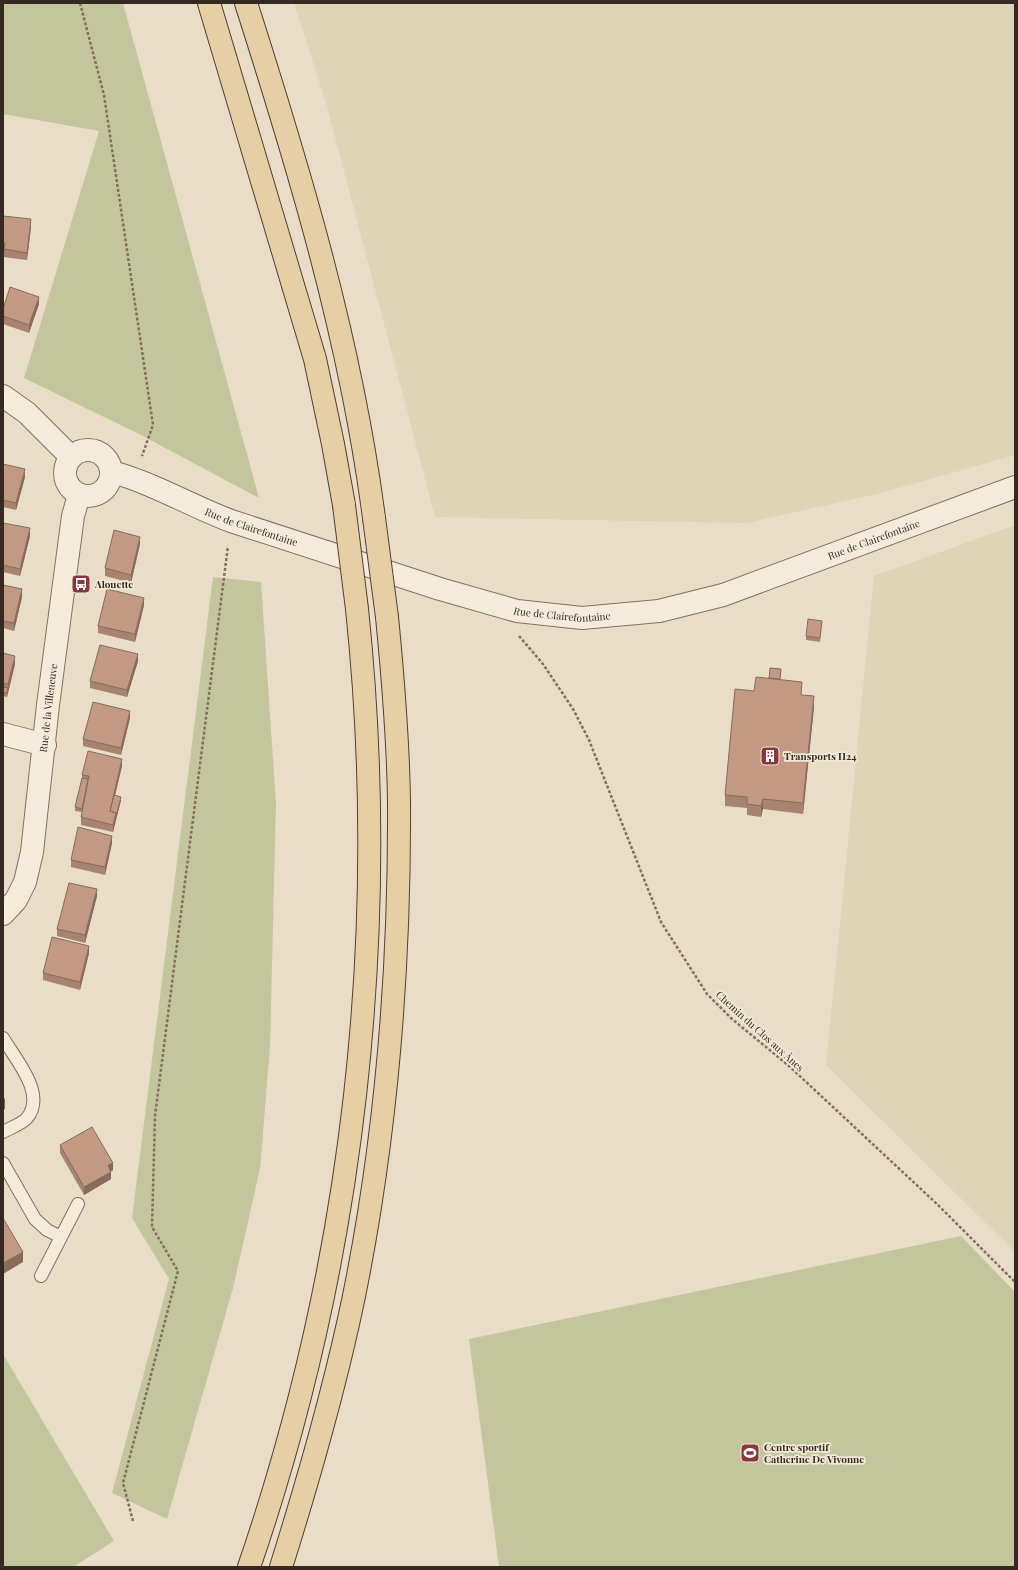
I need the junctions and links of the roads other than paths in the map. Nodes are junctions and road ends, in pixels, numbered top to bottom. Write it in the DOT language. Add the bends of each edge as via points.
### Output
graph roads {
  1 [pos="209,3"];
  2 [pos="246,3"];
  3 [pos="3,396"];
  4 [pos="71,457"];
  5 [pos="112,472"];
  6 [pos="1015,487"];
  7 [pos="79,495"];
  8 [pos="3,734"];
  9 [pos="45,745"];
  10 [pos="3,914"];
  11 [pos="3,1038"];
  12 [pos="3,1132"];
  13 [pos="3,1163"];
  14 [pos="78,1204"];
  15 [pos="61,1237"];
  16 [pos="41,1276"];
  17 [pos="249,1567"];
  18 [pos="281,1567"];
  1 -- 17 [label="main road, bridge" via="315,359 333,444 344,505 357,610 365,707 370,854 366,962 348,1154 317,1324 279,1474"];
  2 -- 18 [label="main road, bridge" via="312,215 334,302 366,458 387,617 394,698 398,799 398,902 393,1001 385,1098 371,1197 354,1295 332,1393 306,1489"];
  3 -- 4 [label="street" via="27,413"];
  4 -- 5 [label="street" via="84,450 92,450 100,453 110,464"];
  4 -- 7 [label="street" via="65,478 73,491"];
  5 -- 6 [label="street, Rue de Clairefontaine" via="135,478 204,512 440,589 517,611 582,618 659,611 723,595"];
  5 -- 7 [label="street" via="108,486 102,492 95,496"];
  7 -- 9 [label="street, Rue de la Villeneuve" via="73,516"];
  8 -- 9 [label="street"];
  9 -- 10 [label="street, Rue de la Villeneuve" via="32,852 16,900"];
  11 -- 12 [label="lane" via="28,1080 33,1094 33,1108 26,1119"];
  13 -- 15 [label="lane" via="35,1220"];
  14 -- 15 [label="lane"];
  15 -- 16 [label="lane"];
}
